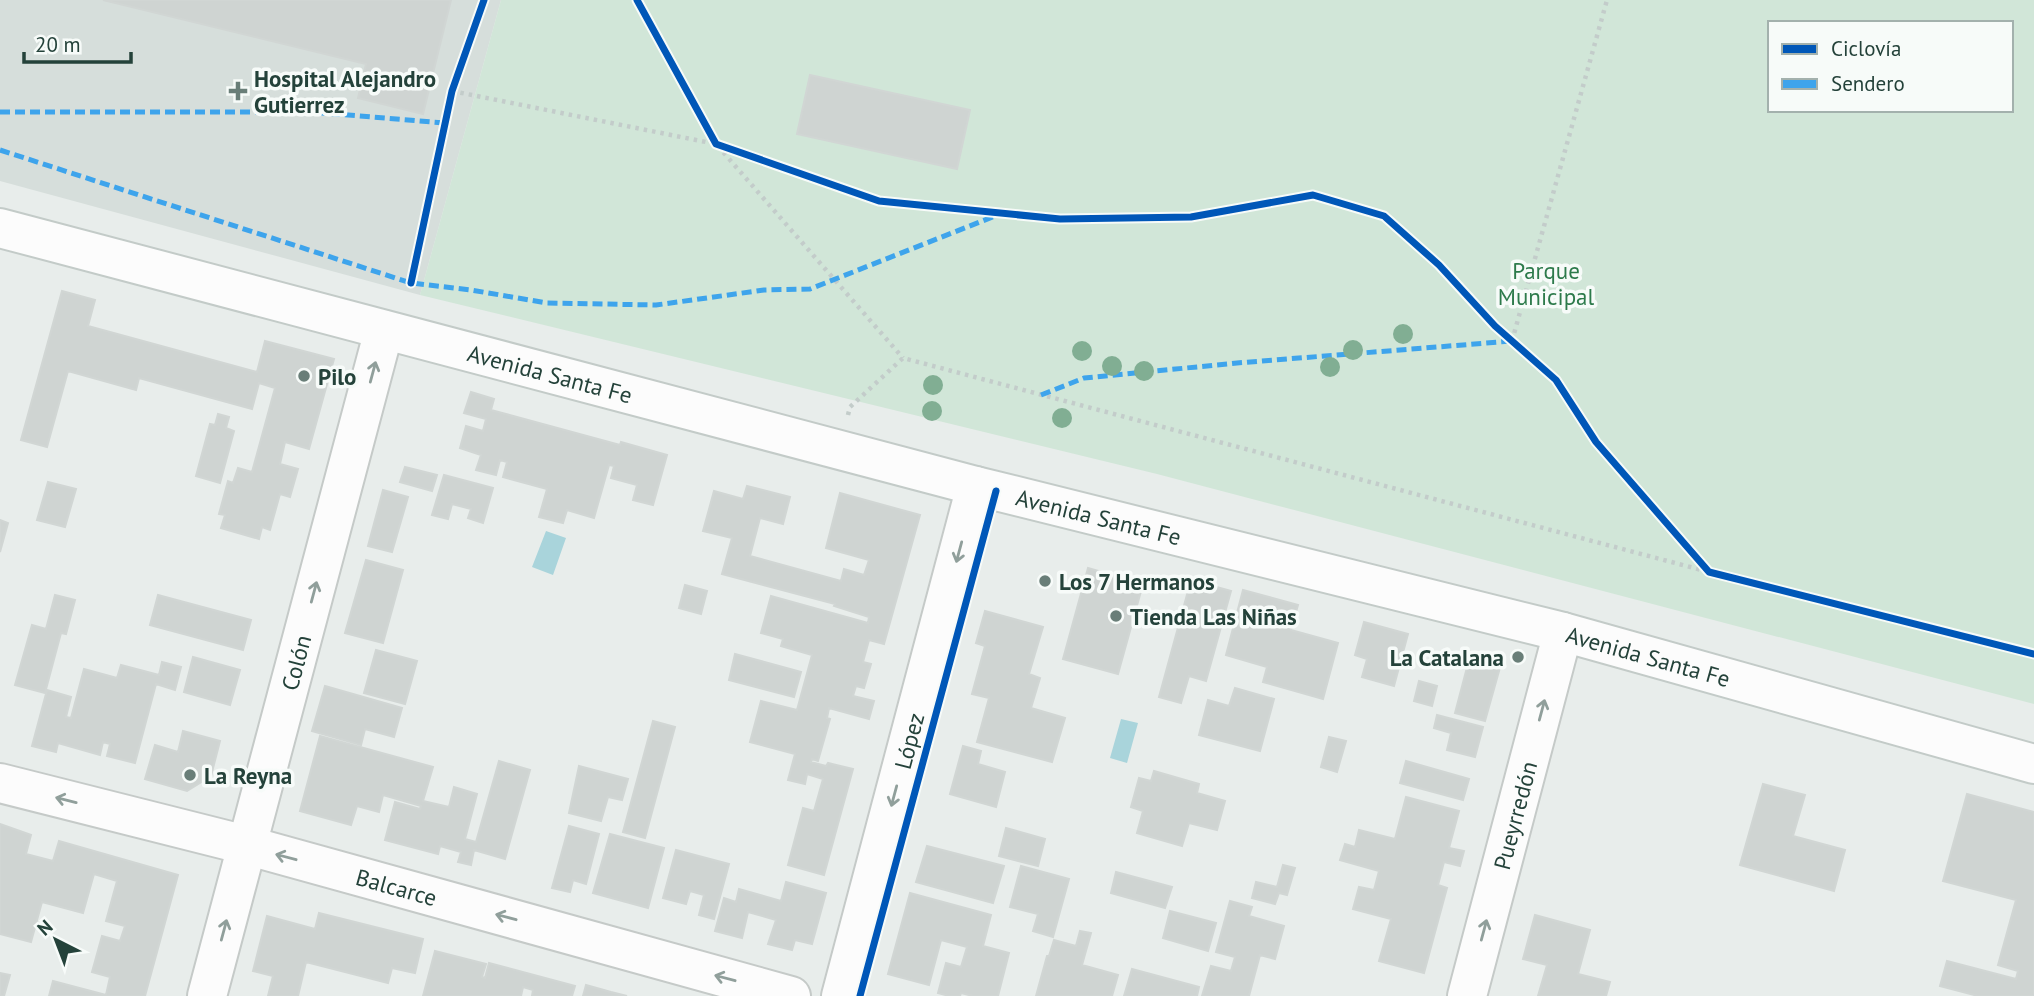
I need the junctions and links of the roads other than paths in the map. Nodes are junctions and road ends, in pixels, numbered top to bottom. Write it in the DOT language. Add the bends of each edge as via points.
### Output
graph roads {
  1 [pos="0,228"];
  2 [pos="384,330"];
  3 [pos="976,486"];
  4 [pos="1563,632"];
  5 [pos="2034,764"];
  6 [pos="0,783"];
  7 [pos="246,845"];
  8 [pos="207,996"];
  9 [pos="791,996"];
  10 [pos="841,996"];
  11 [pos="1467,996"];
  1 -- 2 [label="street, Avenida Santa Fe"];
  2 -- 3 [label="street, Avenida Santa Fe"];
  7 -- 2 [label="street, Colón, one-way"];
  3 -- 4 [label="street, Avenida Santa Fe"];
  3 -- 10 [label="street, López, one-way"];
  4 -- 5 [label="street, Avenida Santa Fe"];
  11 -- 4 [label="street, Pueyrredón, one-way"];
  7 -- 6 [label="street, Balcarce, one-way"];
  8 -- 7 [label="street, Colón, one-way"];
  9 -- 7 [label="street, Balcarce, one-way"];
}
